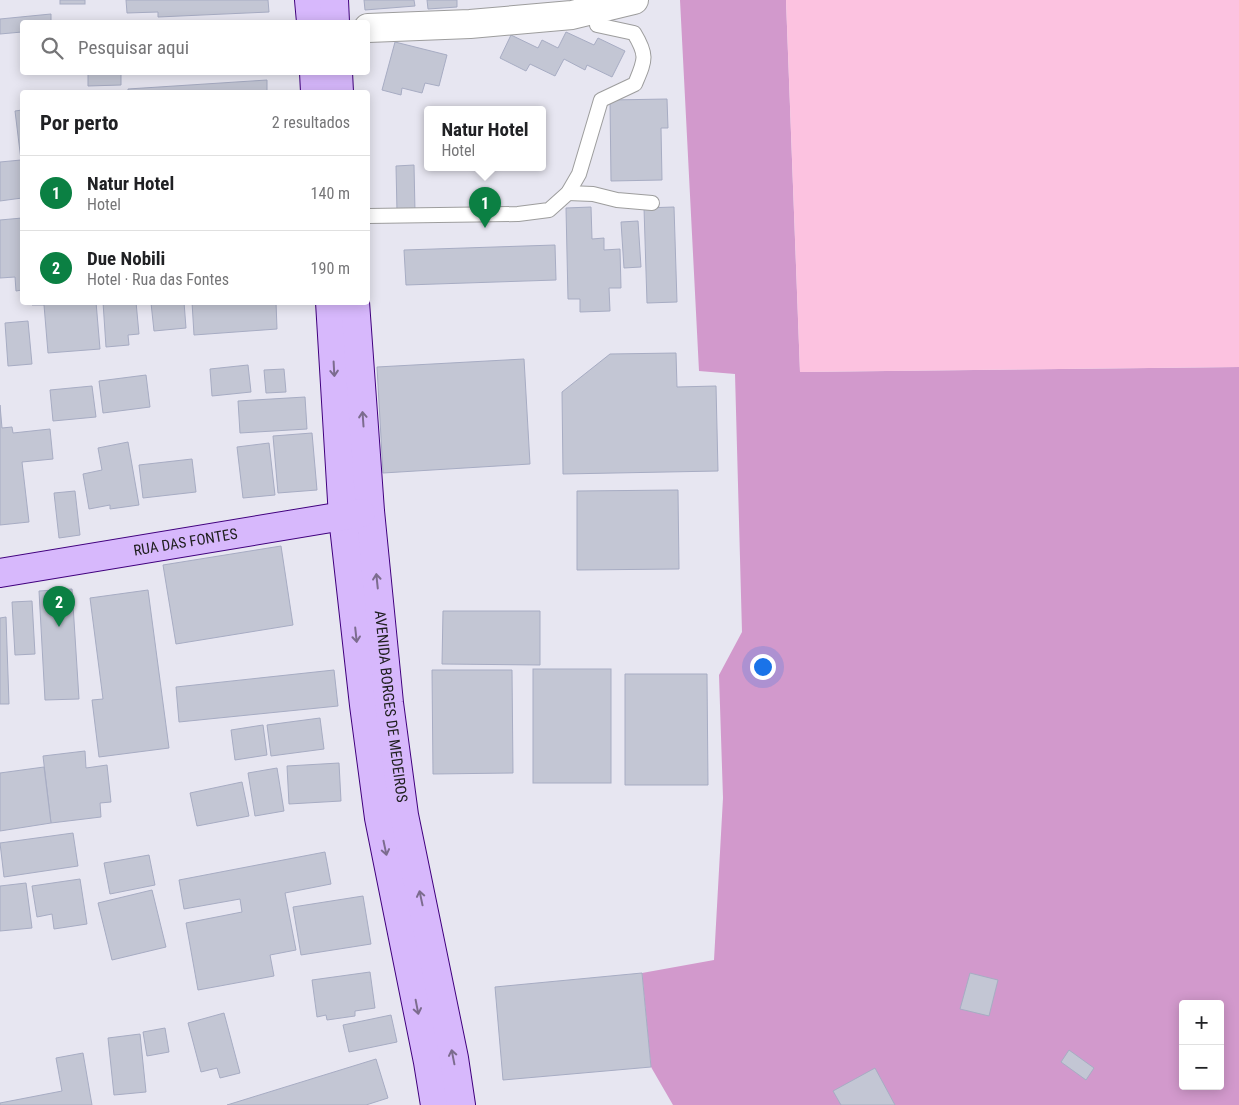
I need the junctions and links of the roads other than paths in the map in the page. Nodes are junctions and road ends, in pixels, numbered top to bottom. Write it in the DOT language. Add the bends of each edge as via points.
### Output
graph roads {
  1 [pos="309,0"];
  2 [pos="334,0"];
  3 [pos="634,0"];
  4 [pos="311,20"];
  5 [pos="335,20"];
  6 [pos="597,25"];
  7 [pos="370,28"];
  8 [pos="314,75"];
  9 [pos="338,75"];
  10 [pos="315,90"];
  11 [pos="340,90"];
  12 [pos="568,193"];
  13 [pos="652,202"];
  14 [pos="370,216"];
  15 [pos="331,305"];
  16 [pos="354,305"];
  17 [pos="345,340"];
  18 [pos="370,511"];
  19 [pos="343,517"];
  20 [pos="0,573"];
  21 [pos="376,704"];
  22 [pos="391,816"];
  23 [pos="435,1105"];
  24 [pos="461,1105"];
  1 -- 4 [label="main road"];
  2 -- 5 [label="main road"];
  3 -- 7 [label="street" via="572,15"];
  6 -- 12 [label="lane" via="634,33 644,49 643,65 635,84 601,100 579,174"];
  8 -- 10 [label="main road"];
  9 -- 11 [label="main road"];
  12 -- 13 [label="lane"];
  12 -- 14 [label="lane" via="550,210 518,214"];
  15 -- 17 [label="main road, AVENIDA BORGES DE MEDEIROS"];
  16 -- 17 [label="main road, AVENIDA BORGES DE MEDEIROS"];
  18 -- 17 [label="main road, AVENIDA BORGES DE MEDEIROS, one-way"];
  17 -- 19 [label="main road, AVENIDA BORGES DE MEDEIROS, one-way"];
  18 -- 19 [label="main road, RUA DAS FONTES"];
  21 -- 18 [label="main road, AVENIDA BORGES DE MEDEIROS, one-way"];
  19 -- 20 [label="main road, RUA DAS FONTES"];
  19 -- 21 [label="main road, AVENIDA BORGES DE MEDEIROS, one-way"];
  21 -- 22 [label="main road, AVENIDA BORGES DE MEDEIROS"];
  22 -- 23 [label="main road, AVENIDA BORGES DE MEDEIROS, one-way"];
  24 -- 22 [label="main road, AVENIDA BORGES DE MEDEIROS, one-way" via="454,1058"];
}
